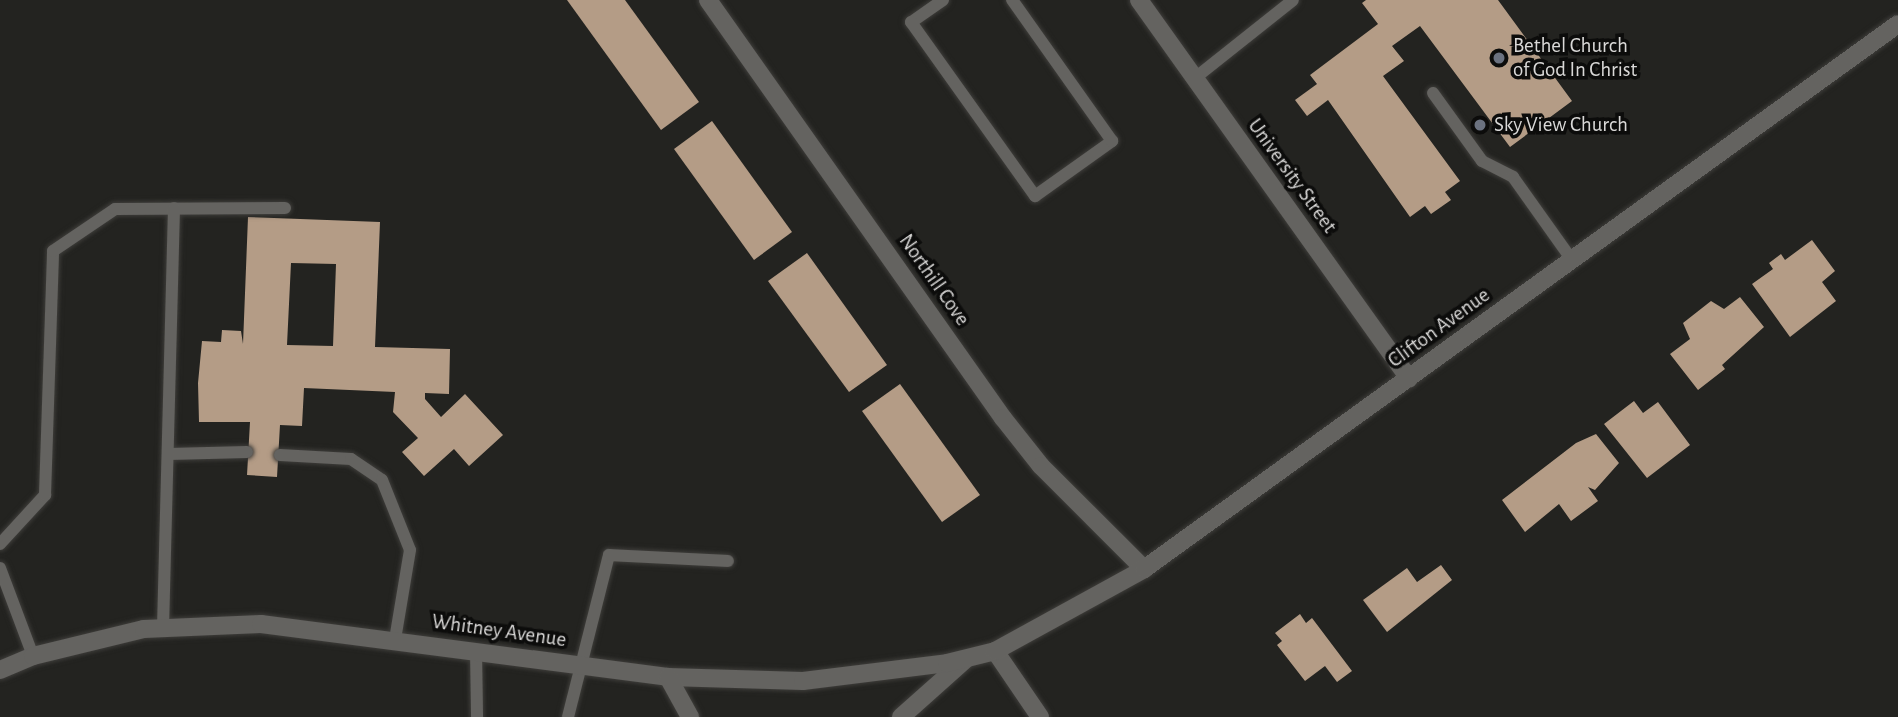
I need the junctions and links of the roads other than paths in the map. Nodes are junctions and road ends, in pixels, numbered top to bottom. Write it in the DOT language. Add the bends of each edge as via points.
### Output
graph roads {
  1 [pos="708,0"];
  2 [pos="943,0"];
  3 [pos="1012,0"];
  4 [pos="1139,0"];
  5 [pos="1293,0"];
  6 [pos="1898,24"];
  7 [pos="1195,78"];
  8 [pos="1433,93"];
  9 [pos="174,208"];
  10 [pos="285,208"];
  11 [pos="1572,260"];
  12 [pos="1409,378"];
  13 [pos="247,452"];
  14 [pos="169,454"];
  15 [pos="280,455"];
  16 [pos="0,544"];
  17 [pos="728,561"];
  18 [pos="0,568"];
  19 [pos="1144,569"];
  20 [pos="163,628"];
  21 [pos="395,640"];
  22 [pos="476,650"];
  23 [pos="995,651"];
  24 [pos="33,656"];
  25 [pos="966,659"];
  26 [pos="581,665"];
  27 [pos="0,670"];
  28 [pos="668,677"];
  29 [pos="477,717"];
  30 [pos="568,717"];
  31 [pos="690,717"];
  32 [pos="901,717"];
  33 [pos="1040,717"];
  1 -- 19 [label="main road, Northill Cove" via="1003,418 1041,466"];
  2 -- 3 [label="lane" via="911,22 1035,196 1112,141"];
  4 -- 7 [label="main road, University Street"];
  5 -- 7 [label="lane"];
  6 -- 11 [label="main road, Clifton Avenue"];
  7 -- 12 [label="main road, University Street"];
  8 -- 11 [label="lane" via="1482,161 1513,177"];
  9 -- 10 [label="lane"];
  9 -- 14 [label="lane"];
  9 -- 16 [label="lane" via="115,209 53,251 45,495"];
  11 -- 12 [label="main road, Clifton Avenue"];
  12 -- 19 [label="main road, Clifton Avenue"];
  13 -- 14 [label="lane"];
  14 -- 20 [label="lane"];
  15 -- 21 [label="lane" via="351,459 382,480 410,550"];
  17 -- 26 [label="lane" via="609,555"];
  18 -- 24 [label="lane"];
  19 -- 23 [label="main road, Clifton Avenue"];
  20 -- 21 [label="main road, Whitney Avenue" via="261,624"];
  20 -- 24 [label="main road, Whitney Avenue"];
  21 -- 22 [label="main road, Whitney Avenue"];
  22 -- 26 [label="main road, Whitney Avenue"];
  22 -- 29 [label="lane"];
  23 -- 25 [label="main road, Whitney Avenue"];
  23 -- 33 [label="main road"];
  24 -- 27 [label="main road, Whitney Avenue"];
  25 -- 28 [label="main road, Whitney Avenue" via="803,681"];
  25 -- 32 [label="main road"];
  26 -- 28 [label="main road, Whitney Avenue"];
  26 -- 30 [label="lane"];
  28 -- 31 [label="main road"];
}
